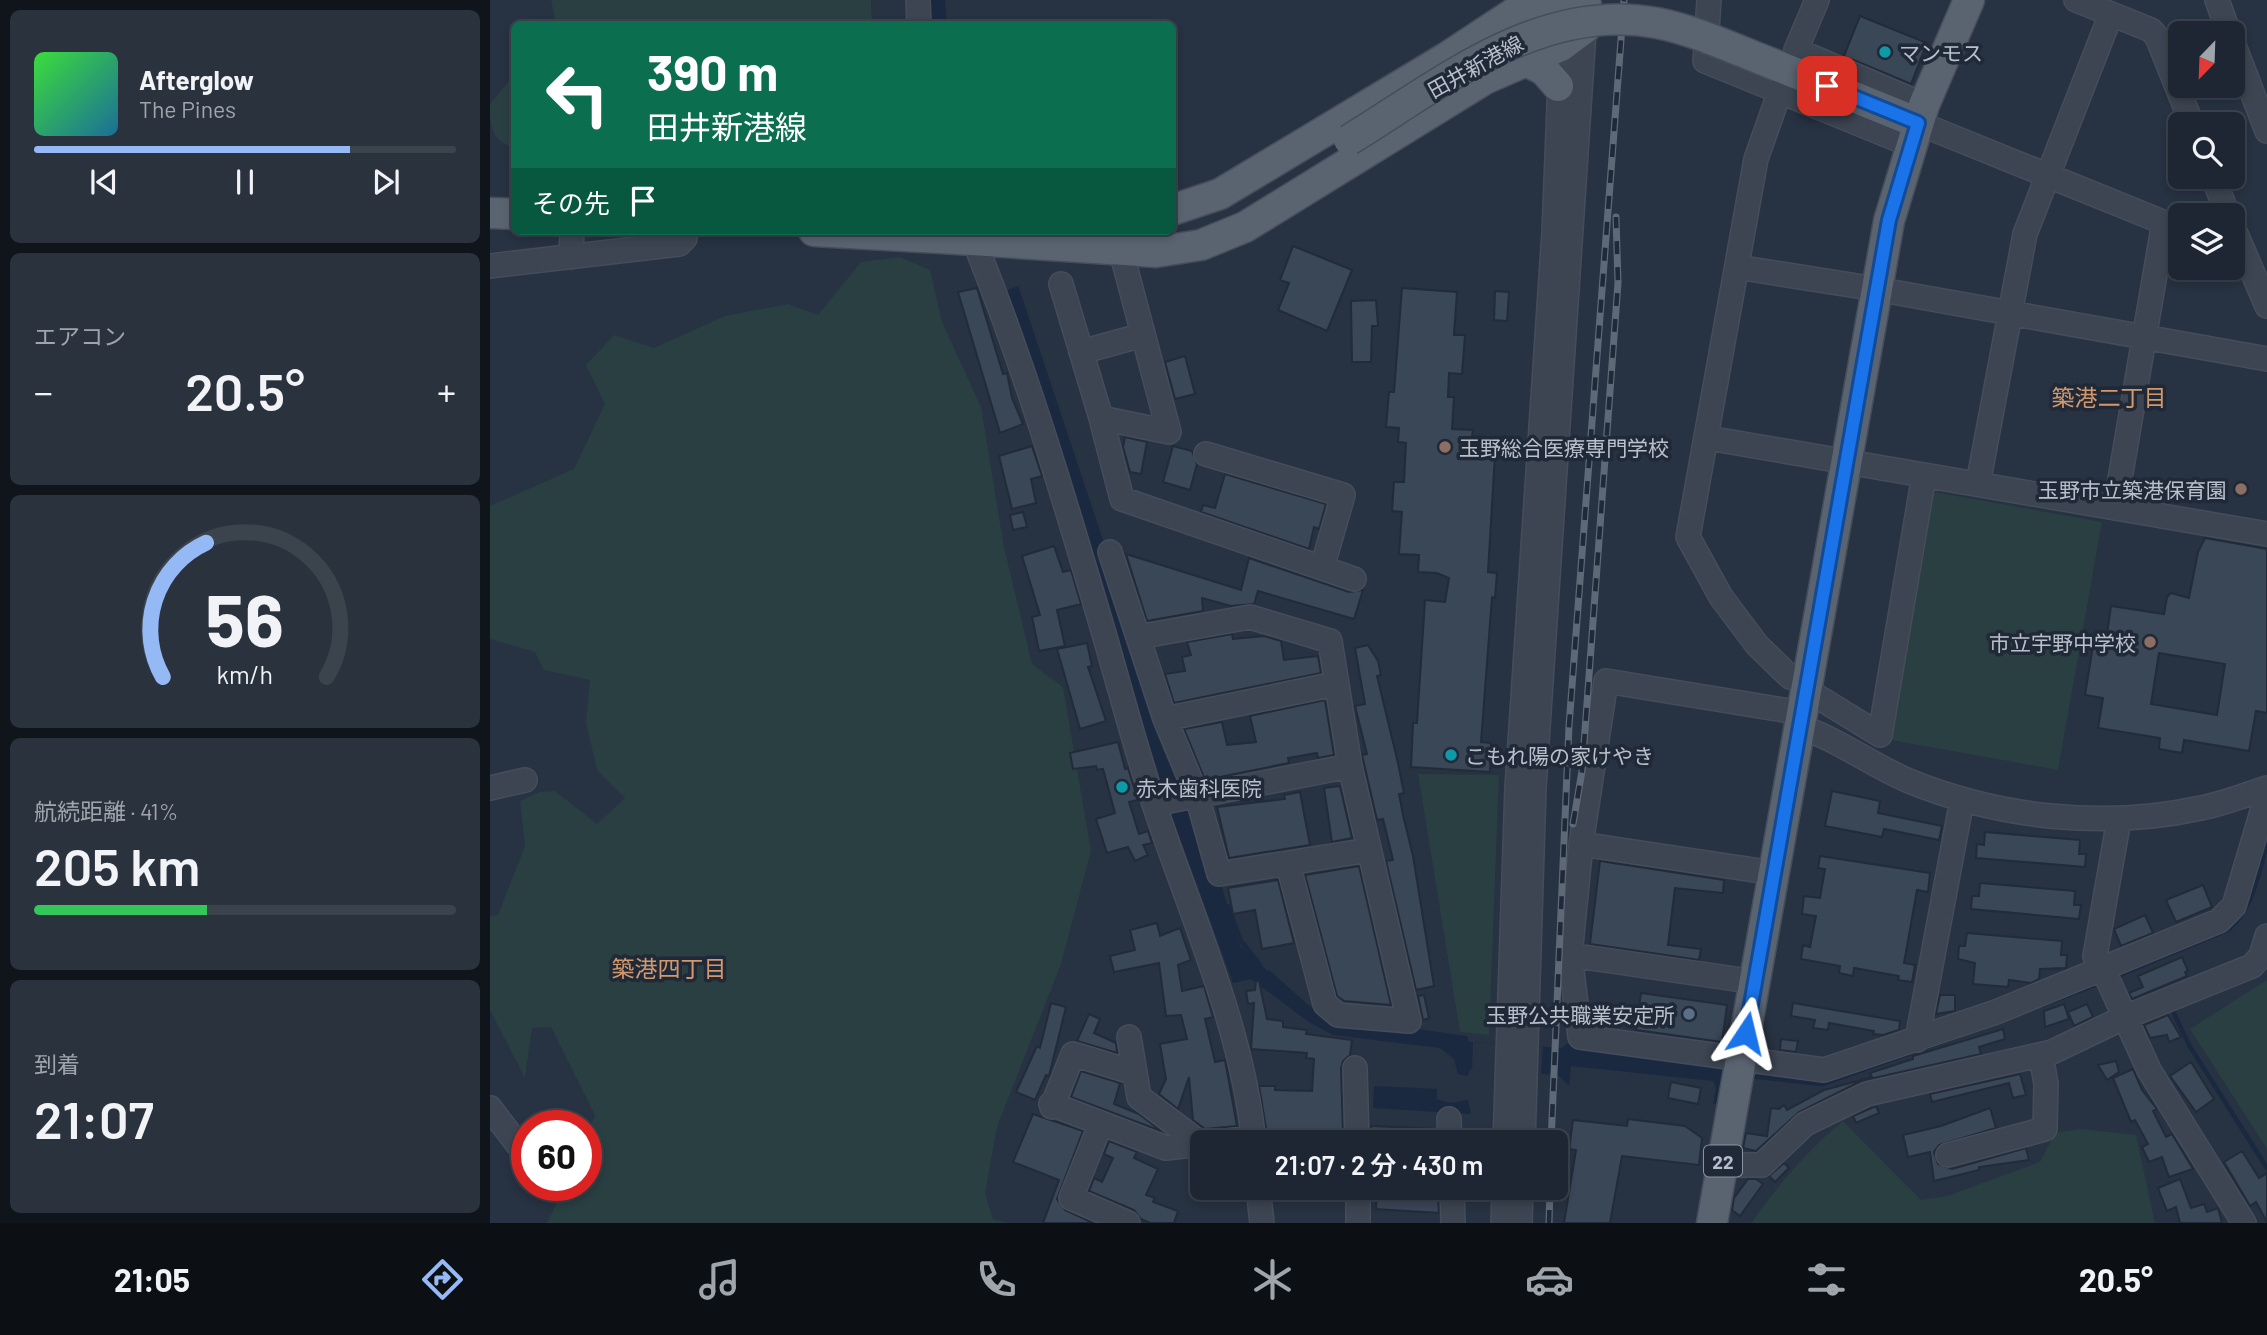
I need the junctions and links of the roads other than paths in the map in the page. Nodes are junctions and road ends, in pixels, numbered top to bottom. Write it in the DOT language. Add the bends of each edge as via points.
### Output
graph roads {
  1 [pos="918,0"];
  2 [pos="1709,0"];
  3 [pos="1817,0"];
  4 [pos="1969,0"];
  5 [pos="2217,0"];
  6 [pos="2086,2"];
  7 [pos="1529,5"];
  8 [pos="1577,7"];
  9 [pos="2111,14"];
  10 [pos="919,21"];
  11 [pos="2225,21"];
  12 [pos="1561,46"];
  13 [pos="1526,61"];
  14 [pos="2245,74"];
  15 [pos="1779,79"];
  16 [pos="1558,86"];
  17 [pos="2187,112"];
  18 [pos="1918,124"];
  19 [pos="2267,131"];
  20 [pos="2046,174"];
  21 [pos="490,194"];
  22 [pos="511,195"];
  23 [pos="1176,209"];
  24 [pos="490,213"];
  25 [pos="511,214"];
  26 [pos="2168,223"];
  27 [pos="1176,229"];
  28 [pos="572,235"];
  29 [pos="685,235"];
  30 [pos="945,235"];
  31 [pos="1130,235"];
  32 [pos="978,236"];
  33 [pos="2168,241"];
  34 [pos="1121,251"];
  35 [pos="571,257"];
  36 [pos="2245,260"];
  37 [pos="490,266"];
  38 [pos="1737,267"];
  39 [pos="1061,284"];
  40 [pos="1877,289"];
  41 [pos="2267,306"];
  42 [pos="2010,313"];
  43 [pos="1143,335"];
  44 [pos="2144,338"];
  45 [pos="1082,352"];
  46 [pos="2267,359"];
  47 [pos="1101,418"];
  48 [pos="1708,438"];
  49 [pos="1206,454"];
  50 [pos="1847,462"];
  51 [pos="1924,475"];
  52 [pos="1978,484"];
  53 [pos="2115,508"];
  54 [pos="2267,534"];
  55 [pos="1110,552"];
  56 [pos="1322,568"];
  57 [pos="1354,579"];
  58 [pos="1138,638"];
  59 [pos="1335,684"];
  60 [pos="1803,702"];
  61 [pos="1165,719"];
  62 [pos="1350,766"];
  63 [pos="525,779"];
  64 [pos="490,788"];
  65 [pos="2267,788"];
  66 [pos="2267,795"];
  67 [pos="1198,796"];
  68 [pos="1962,800"];
  69 [pos="1154,804"];
  70 [pos="2119,818"];
  71 [pos="1581,844"];
  72 [pos="1369,850"];
  73 [pos="1288,864"];
  74 [pos="1774,873"];
  75 [pos="2267,936"];
  76 [pos="1570,955"];
  77 [pos="2260,968"];
  78 [pos="2105,976"];
  79 [pos="1756,982"];
  80 [pos="2123,1018"];
  81 [pos="1129,1037"];
  82 [pos="1917,1040"];
  83 [pos="1517,1045"];
  84 [pos="2041,1055"];
  85 [pos="1741,1064"];
  86 [pos="1355,1068"];
  87 [pos="1135,1073"];
  88 [pos="1516,1073"];
  89 [pos="490,1108"];
  90 [pos="1449,1119"];
  91 [pos="1101,1123"];
  92 [pos="1253,1130"];
  93 [pos="1357,1130"];
  94 [pos="1449,1130"];
  95 [pos="1507,1130"];
  96 [pos="1522,1130"];
  97 [pos="1190,1135"];
  98 [pos="511,1136"];
  99 [pos="1190,1144"];
  100 [pos="1948,1155"];
  101 [pos="1722,1165"];
  102 [pos="1259,1200"];
  103 [pos="1358,1200"];
  104 [pos="1452,1200"];
  105 [pos="1504,1200"];
  106 [pos="1521,1200"];
  107 [pos="1128,1223"];
  108 [pos="1262,1223"];
  109 [pos="1358,1223"];
  110 [pos="1453,1223"];
  111 [pos="1503,1223"];
  112 [pos="1520,1223"];
  113 [pos="1712,1223"];
  114 [pos="2244,1223"];
  1 -- 10 [label="street"];
  2 -- 15 [label="street" via="1705,61"];
  3 -- 18 [label="street" via="1796,50"];
  4 -- 18 [label="main road, 22"];
  5 -- 11 [label="street"];
  6 -- 9 [label="street"];
  7 -- 8 [label="main road"];
  7 -- 23 [label="main road" via="1220,194"];
  8 -- 12 [label="main road"];
  8 -- 83 [label="street"];
  9 -- 17 [label="street" via="2151,30 2157,37"];
  9 -- 20 [label="street"];
  12 -- 13 [label="main road"];
  12 -- 16 [label="street"];
  13 -- 16 [label="main road" via="1544,70"];
  13 -- 34 [label="main road" via="1485,79 1222,239 1156,252"];
  14 -- 19 [label="street"];
  15 -- 18 [label="main road, 田井新港線"];
  15 -- 27 [label="main road, 田井新港線, bridge" via="1659,23 1619,19 1573,23 1488,55 1224,213"];
  15 -- 38 [label="street" via="1756,159"];
  16 -- 83 [label="street" via="1554,232 1517,787"];
  18 -- 20 [label="street"];
  18 -- 40 [label="main road, 22" via="1889,220"];
  20 -- 26 [label="street"];
  20 -- 42 [label="street" via="2025,234"];
  21 -- 22 [label="main road"];
  24 -- 25 [label="main road"];
  28 -- 35 [label="street"];
  29 -- 35 [label="street" via="679,244"];
  30 -- 32 [label="main road"];
  31 -- 32 [label="main road"];
  32 -- 34 [label="main road"];
  32 -- 69 [label="street" via="1069,513"];
  33 -- 44 [label="street"];
  34 -- 43 [label="street"];
  35 -- 37 [label="street"];
  36 -- 41 [label="street"];
  38 -- 40 [label="street"];
  38 -- 48 [label="street"];
  39 -- 45 [label="street"];
  40 -- 42 [label="street"];
  40 -- 50 [label="main road, 22"];
  42 -- 44 [label="street"];
  42 -- 52 [label="street"];
  43 -- 45 [label="street"];
  43 -- 47 [label="street" via="1169,432"];
  44 -- 46 [label="street"];
  44 -- 53 [label="street"];
  45 -- 47 [label="street"];
  47 -- 56 [label="street" via="1122,499"];
  48 -- 50 [label="street"];
  48 -- 60 [label="street" via="1688,537 1721,597 1757,645 1790,677"];
  49 -- 56 [label="street" via="1343,495"];
  50 -- 51 [label="street"];
  50 -- 60 [label="main road, 22"];
  51 -- 52 [label="street"];
  51 -- 60 [label="street" via="1880,735"];
  52 -- 53 [label="street"];
  53 -- 54 [label="street"];
  55 -- 58 [label="street"];
  56 -- 57 [label="street"];
  58 -- 59 [label="street" via="1250,617 1330,641"];
  58 -- 61 [label="street"];
  59 -- 61 [label="street"];
  59 -- 62 [label="street"];
  60 -- 68 [label="street" via="1817,732 1905,779"];
  60 -- 71 [label="street" via="1606,681"];
  60 -- 74 [label="main road, 22"];
  61 -- 67 [label="street"];
  62 -- 67 [label="street"];
  62 -- 72 [label="street"];
  63 -- 64 [label="street"];
  65 -- 70 [label="street" via="2202,808"];
  66 -- 78 [label="street" via="2234,906 2227,915"];
  67 -- 69 [label="street"];
  67 -- 73 [label="street" via="1219,874"];
  68 -- 70 [label="street" via="2032,814"];
  68 -- 82 [label="street"];
  69 -- 92 [label="street" via="1228,1014"];
  70 -- 78 [label="street" via="2095,956"];
  71 -- 74 [label="street"];
  71 -- 76 [label="street"];
  72 -- 73 [label="street"];
  72 -- 73 [label="street" via="1409,1021 1338,1015 1325,1004"];
  74 -- 79 [label="main road, 22"];
  75 -- 77 [label="street"];
  76 -- 79 [label="street"];
  76 -- 85 [label="street" via="1580,1037"];
  77 -- 80 [label="street"];
  78 -- 80 [label="street"];
  78 -- 82 [label="street"];
  79 -- 85 [label="main road, 22"];
  80 -- 84 [label="street"];
  80 -- 114 [label="street" via="2149,1070"];
  81 -- 87 [label="street"];
  82 -- 85 [label="street" via="1824,1070"];
  83 -- 88 [label="street"];
  84 -- 100 [label="street" via="2045,1129"];
  84 -- 101 [label="street" via="1867,1094 1805,1124 1762,1165"];
  85 -- 101 [label="main road, 22"];
  86 -- 93 [label="street"];
  87 -- 91 [label="street" via="1073,1054 1051,1106"];
  87 -- 97 [label="street" via="1139,1097"];
  88 -- 95 [label="street"];
  88 -- 96 [label="street"];
  89 -- 98 [label="street"];
  90 -- 94 [label="street"];
  91 -- 99 [label="street" via="1166,1147"];
  91 -- 107 [label="street" via="1071,1198"];
  101 -- 113 [label="main road, 22"];
  102 -- 108 [label="street"];
  103 -- 109 [label="street"];
  104 -- 110 [label="street"];
  105 -- 111 [label="street"];
  106 -- 112 [label="street"];
}
